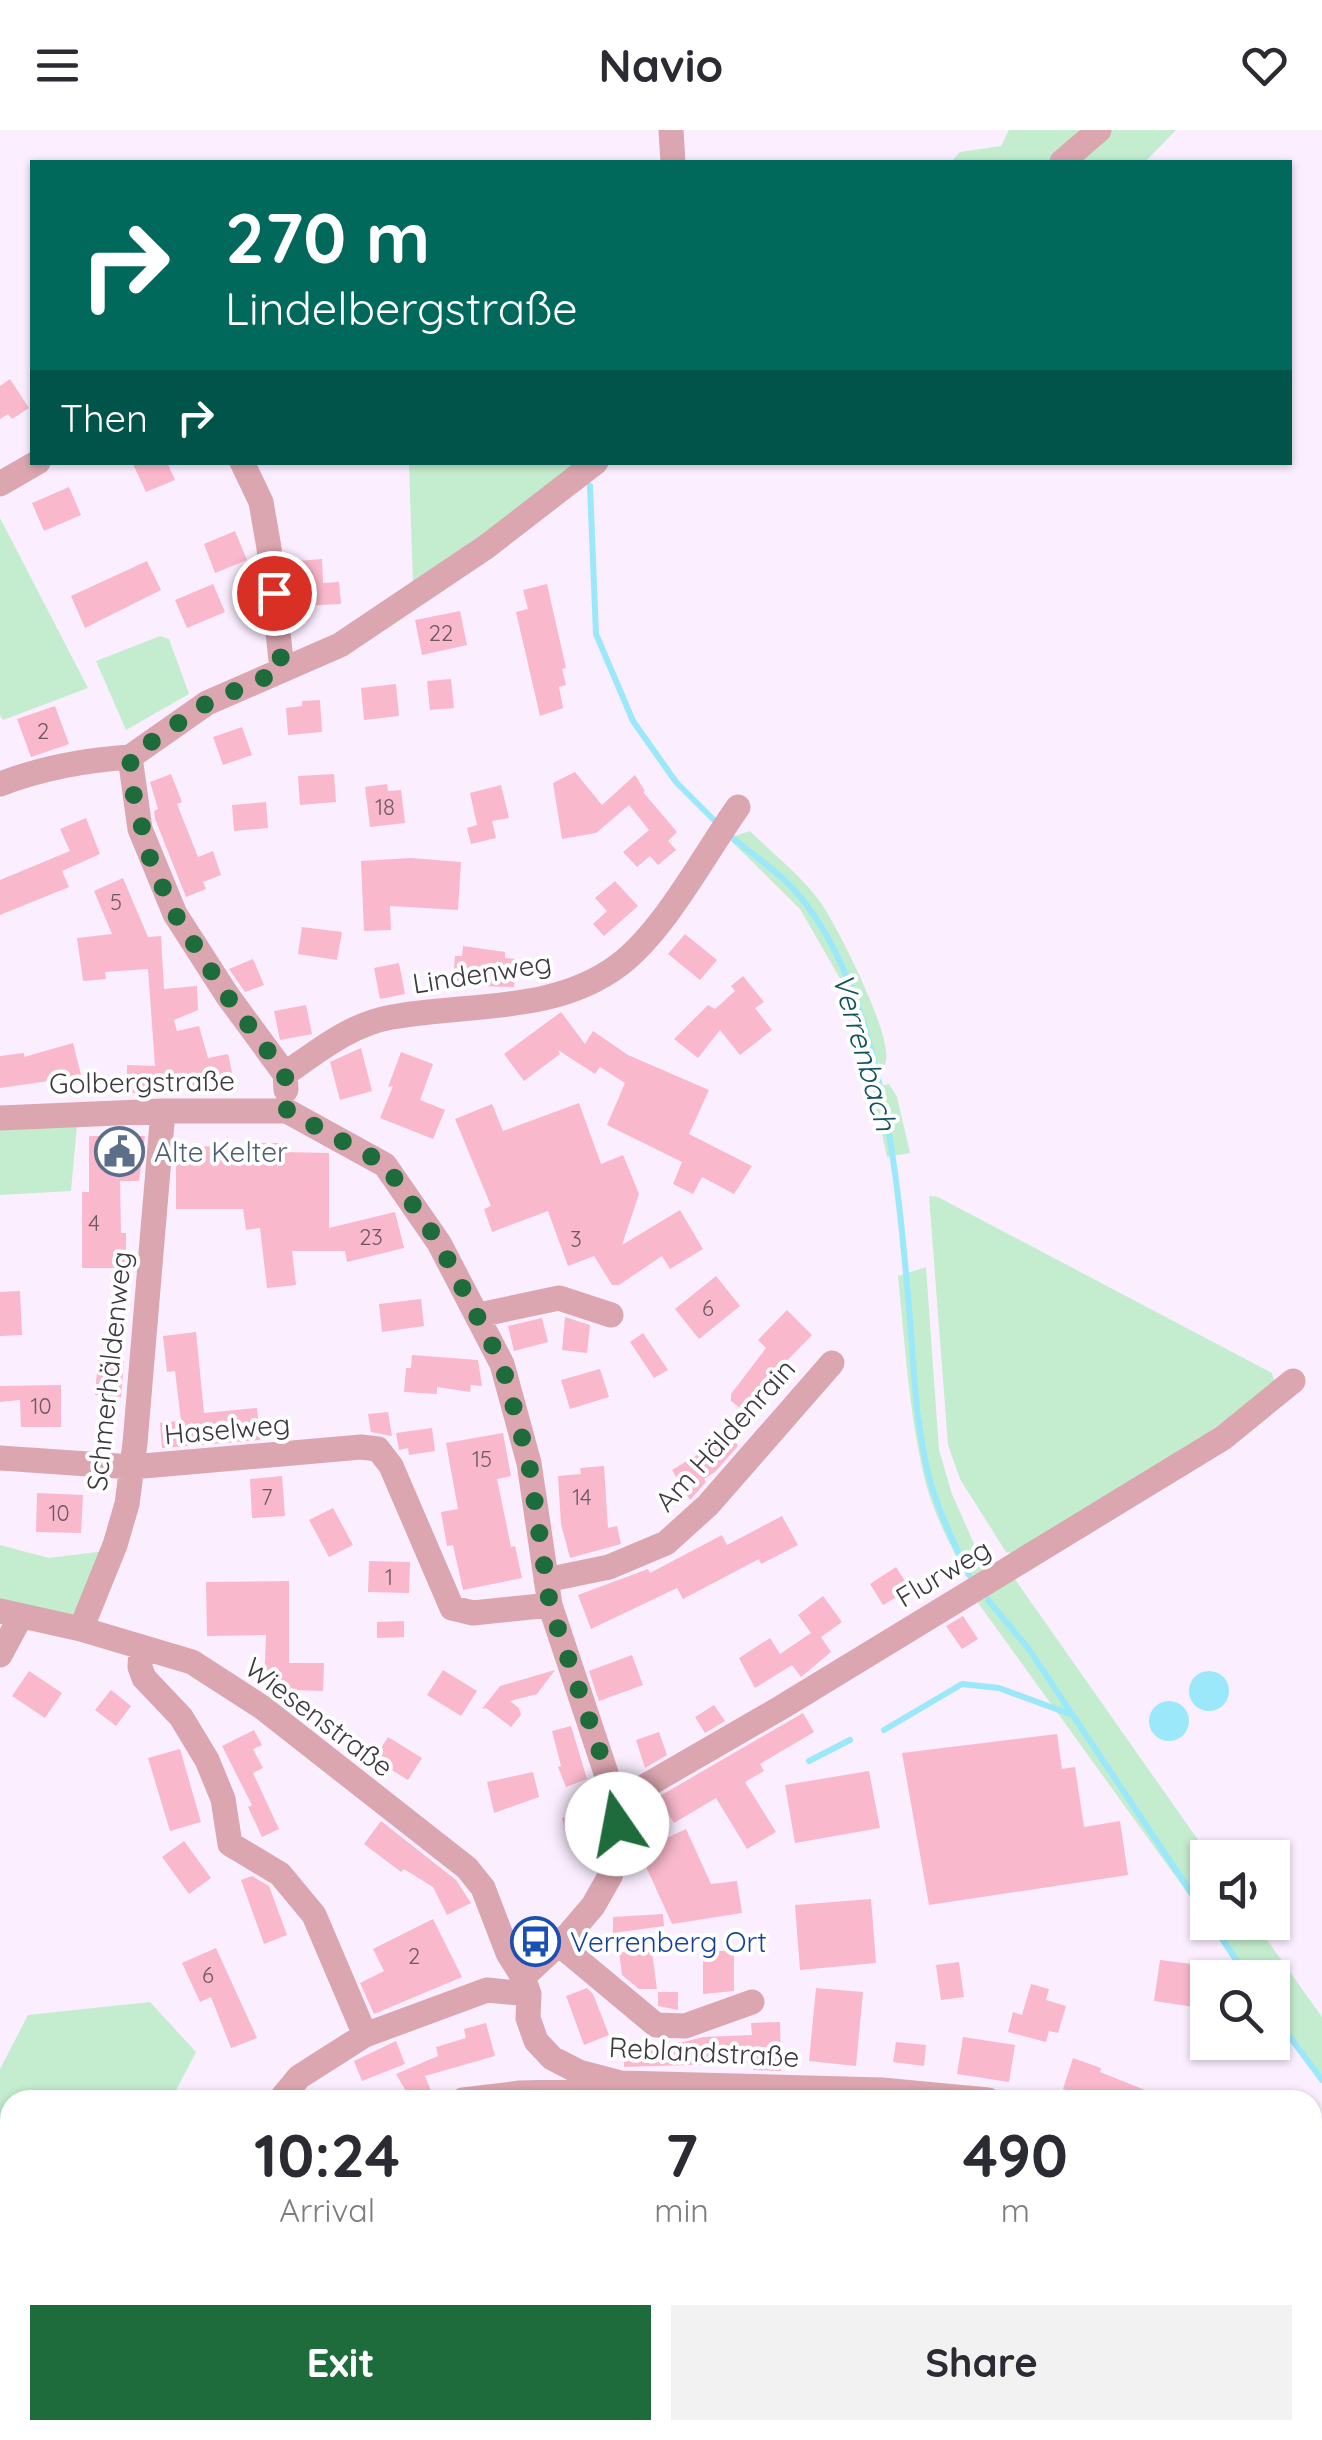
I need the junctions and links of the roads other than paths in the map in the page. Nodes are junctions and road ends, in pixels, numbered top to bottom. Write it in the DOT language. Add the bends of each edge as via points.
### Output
graph roads {
  1 [pos="671,130"];
  2 [pos="1100,130"];
  3 [pos="673,160"];
  4 [pos="1064,160"];
  5 [pos="33,465"];
  6 [pos="243,465"];
  7 [pos="592,465"];
  8 [pos="0,484"];
  9 [pos="282,670"];
  10 [pos="130,757"];
  11 [pos="0,784"];
  12 [pos="738,807"];
  13 [pos="285,1074"];
  14 [pos="162,1111"];
  15 [pos="287,1111"];
  16 [pos="0,1118"];
  17 [pos="479,1315"];
  18 [pos="610,1316"];
  19 [pos="832,1362"];
  20 [pos="1293,1381"];
  21 [pos="0,1458"];
  22 [pos="391,1466"];
  23 [pos="132,1467"];
  24 [pos="548,1592"];
  25 [pos="10,1614"];
  26 [pos="81,1629"];
  27 [pos="142,1647"];
  28 [pos="0,1654"];
  29 [pos="616,1804"];
  30 [pos="560,1944"];
  31 [pos="526,1985"];
  32 [pos="752,2002"];
  33 [pos="365,2035"];
  34 [pos="622,2083"];
  35 [pos="288,2090"];
  36 [pos="597,2090"];
  37 [pos="882,2090"];
  1 -- 3 [label="street"];
  2 -- 4 [label="street"];
  5 -- 8 [label="street"];
  6 -- 9 [label="street" via="261,502 270,548"];
  7 -- 9 [label="street" via="406,602 340,645"];
  9 -- 10 [label="street" via="207,703"];
  10 -- 11 [label="street" via="30,772"];
  10 -- 13 [label="street" via="140,829 175,914"];
  12 -- 13 [label="street, Lindenweg" via="649,938 617,966 581,986 525,1003 389,1017 344,1033"];
  13 -- 15 [label="street"];
  14 -- 15 [label="street, Golbergstraße"];
  14 -- 16 [label="street, Golbergstraße"];
  14 -- 23 [label="street, Schmerhäldenweg"];
  15 -- 17 [label="street, Golbergstraße" via="385,1164"];
  17 -- 18 [label="street" via="558,1298"];
  17 -- 24 [label="street, Golbergstraße" via="502,1364 529,1463"];
  19 -- 24 [label="street, Am Häldenrain" via="708,1505 666,1543"];
  20 -- 29 [label="street, Flurweg" via="1223,1438"];
  21 -- 23 [label="street, Haselweg"];
  22 -- 23 [label="street, Haselweg" via="378,1449 361,1447"];
  22 -- 24 [label="street, Am Häldenrain" via="452,1608 473,1613"];
  23 -- 26 [label="street, Schmerhäldenweg" via="115,1545"];
  24 -- 29 [label="street, Golbergstraße"];
  25 -- 26 [label="street, Wiesenstraße"];
  25 -- 28 [label="street"];
  26 -- 27 [label="street, Wiesenstraße"];
  27 -- 31 [label="street, Wiesenstraße" via="192,1662 264,1708 467,1868 483,1888"];
  27 -- 33 [label="street" via="144,1678 181,1717 207,1760 223,1799 230,1844 280,1874 314,1915"];
  29 -- 30 [label="street, Golbergstraße" via="619,1844 610,1876"];
  30 -- 31 [label="street, Golbergstraße"];
  30 -- 32 [label="street" via="656,2025 685,2026"];
  31 -- 33 [label="street" via="487,1990"];
  31 -- 34 [label="street, Reblandstraße" via="536,2041 552,2058"];
  33 -- 35 [label="street"];
  34 -- 36 [label="street"];
  34 -- 37 [label="street, Reblandstraße"];
}
